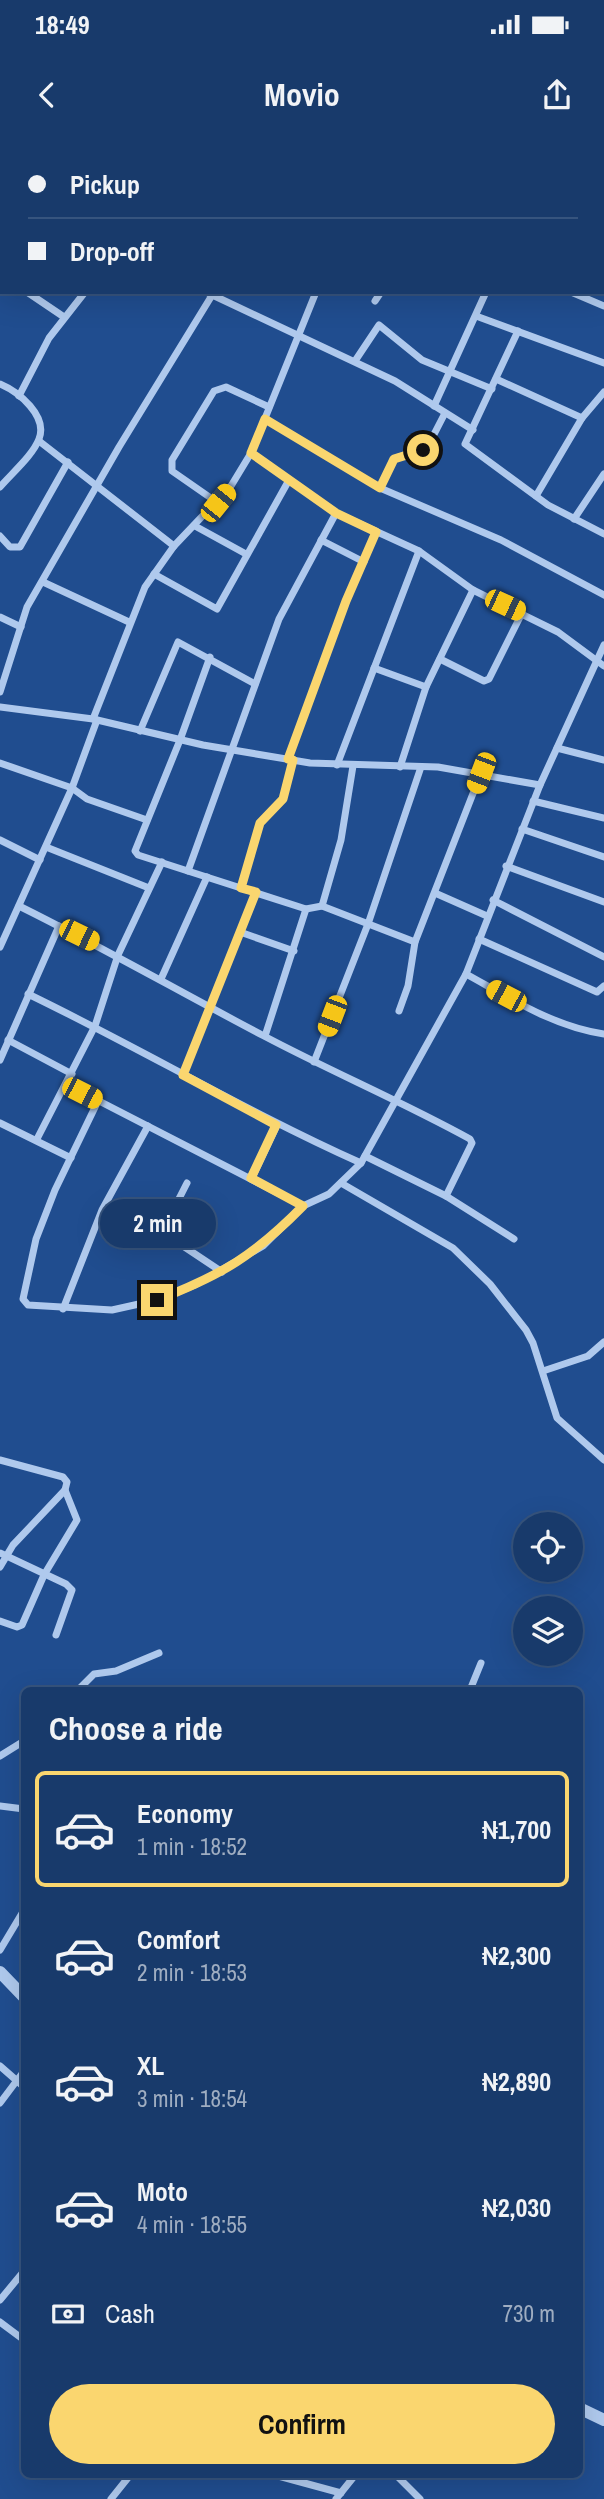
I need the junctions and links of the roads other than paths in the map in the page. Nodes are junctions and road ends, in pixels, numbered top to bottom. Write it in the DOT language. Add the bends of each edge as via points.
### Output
graph roads {
  1 [pos="30,294"];
  2 [pos="83,294"];
  3 [pos="211,294"];
  4 [pos="315,294"];
  5 [pos="380,294"];
  6 [pos="485,294"];
  7 [pos="576,294"];
  8 [pos="375,301"];
  9 [pos="604,306"];
  10 [pos="476,316"];
  11 [pos="64,317"];
  12 [pos="518,331"];
  13 [pos="296,337"];
  14 [pos="355,362"];
  15 [pos="604,363"];
  16 [pos="449,372"];
  17 [pos="496,379"];
  18 [pos="0,384"];
  19 [pos="492,388"];
  20 [pos="604,392"];
  21 [pos="19,396"];
  22 [pos="434,406"];
  23 [pos="270,407"];
  24 [pos="445,413"];
  25 [pos="582,418"];
  26 [pos="265,419"];
  27 [pos="473,430"];
  28 [pos="39,440"];
  29 [pos="251,453"];
  30 [pos="68,462"];
  31 [pos="604,474"];
  32 [pos="289,480"];
  33 [pos="97,483"];
  34 [pos="0,487"];
  35 [pos="380,488"];
  36 [pos="536,496"];
  37 [pos="218,503"];
  38 [pos="336,513"];
  39 [pos="574,519"];
  40 [pos="195,526"];
  41 [pos="376,532"];
  42 [pos="604,534"];
  43 [pos="0,536"];
  44 [pos="321,541"];
  45 [pos="174,545"];
  46 [pos="419,551"];
  47 [pos="246,554"];
  48 [pos="364,562"];
  49 [pos="155,574"];
  50 [pos="43,582"];
  51 [pos="473,590"];
  52 [pos="604,595"];
  53 [pos="522,614"];
  54 [pos="0,617"];
  55 [pos="129,622"];
  56 [pos="21,626"];
  57 [pos="604,645"];
  58 [pos="210,657"];
  59 [pos="440,659"];
  60 [pos="596,660"];
  61 [pos="604,666"];
  62 [pos="374,668"];
  63 [pos="255,684"];
  64 [pos="426,687"];
  65 [pos="0,692"];
  66 [pos="0,707"];
  67 [pos="95,720"];
  68 [pos="140,730"];
  69 [pos="180,740"];
  70 [pos="557,748"];
  71 [pos="232,750"];
  72 [pos="291,760"];
  73 [pos="604,760"];
  74 [pos="0,763"];
  75 [pos="337,765"];
  76 [pos="353,766"];
  77 [pos="400,766"];
  78 [pos="421,767"];
  79 [pos="481,773"];
  80 [pos="540,785"];
  81 [pos="72,788"];
  82 [pos="533,801"];
  83 [pos="604,818"];
  84 [pos="147,820"];
  85 [pos="522,829"];
  86 [pos="0,841"];
  87 [pos="46,847"];
  88 [pos="604,857"];
  89 [pos="40,860"];
  90 [pos="162,862"];
  91 [pos="506,866"];
  92 [pos="188,871"];
  93 [pos="207,877"];
  94 [pos="149,888"];
  95 [pos="241,888"];
  96 [pos="256,892"];
  97 [pos="435,893"];
  98 [pos="494,900"];
  99 [pos="604,902"];
  100 [pos="19,906"];
  101 [pos="322,906"];
  102 [pos="306,909"];
  103 [pos="487,916"];
  104 [pos="368,924"];
  105 [pos="59,926"];
  106 [pos="240,932"];
  107 [pos="479,939"];
  108 [pos="415,942"];
  109 [pos="0,947"];
  110 [pos="294,951"];
  111 [pos="118,955"];
  112 [pos="604,957"];
  113 [pos="466,974"];
  114 [pos="161,979"];
  115 [pos="604,986"];
  116 [pos="28,994"];
  117 [pos="211,1006"];
  118 [pos="399,1011"];
  119 [pos="95,1026"];
  120 [pos="604,1034"];
  121 [pos="265,1037"];
  122 [pos="8,1040"];
  123 [pos="0,1060"];
  124 [pos="314,1062"];
  125 [pos="72,1074"];
  126 [pos="183,1075"];
  127 [pos="66,1084"];
  128 [pos="398,1100"];
  129 [pos="98,1101"];
  130 [pos="0,1123"];
  131 [pos="276,1125"];
  132 [pos="148,1126"];
  133 [pos="37,1139"];
  134 [pos="71,1158"];
  135 [pos="363,1159"];
  136 [pos="251,1178"];
  137 [pos="187,1182"];
  138 [pos="341,1183"];
  139 [pos="446,1196"];
  140 [pos="303,1206"];
  141 [pos="514,1239"];
  142 [pos="222,1272"];
  143 [pos="63,1309"];
  144 [pos="604,1342"];
  145 [pos="543,1371"];
  146 [pos="0,1460"];
  147 [pos="604,1460"];
  148 [pos="65,1490"];
  149 [pos="2,1554"];
  150 [pos="0,1567"];
  151 [pos="44,1575"];
  152 [pos="0,1621"];
  153 [pos="56,1635"];
  154 [pos="159,1653"];
  155 [pos="481,1663"];
  156 [pos="81,1687"];
  157 [pos="471,1687"];
  158 [pos="21,1743"];
  159 [pos="0,1756"];
  160 [pos="0,1806"];
  161 [pos="21,1810"];
  162 [pos="21,1915"];
  163 [pos="0,1950"];
  164 [pos="0,1972"];
  165 [pos="21,1994"];
  166 [pos="0,2066"];
  167 [pos="21,2075"];
  168 [pos="17,2080"];
  169 [pos="21,2084"];
  170 [pos="0,2103"];
  171 [pos="21,2275"];
  172 [pos="0,2300"];
  173 [pos="0,2322"];
  174 [pos="21,2338"];
  175 [pos="583,2410"];
  176 [pos="604,2420"];
  177 [pos="128,2478"];
  178 [pos="283,2478"];
  179 [pos="353,2478"];
  180 [pos="399,2478"];
  181 [pos="339,2496"];
  182 [pos="111,2499"];
  183 [pos="420,2499"];
  1 -- 11 [label="street"];
  2 -- 11 [label="street"];
  3 -- 13 [label="street"];
  3 -- 33 [label="street"];
  4 -- 13 [label="street"];
  5 -- 8 [label="street"];
  6 -- 10 [label="street"];
  7 -- 9 [label="street"];
  10 -- 12 [label="street"];
  10 -- 16 [label="street"];
  11 -- 21 [label="street"];
  12 -- 15 [label="street"];
  12 -- 17 [label="street"];
  13 -- 14 [label="street"];
  13 -- 23 [label="street"];
  14 -- 16 [label="street" via="379,325 408,352"];
  14 -- 22 [label="street"];
  16 -- 19 [label="street"];
  16 -- 22 [label="street"];
  17 -- 19 [label="street"];
  17 -- 25 [label="street"];
  18 -- 21 [label="street"];
  19 -- 27 [label="street"];
  20 -- 25 [label="street"];
  21 -- 28 [label="street" via="41,427"];
  22 -- 24 [label="street"];
  23 -- 26 [label="street"];
  23 -- 37 [label="street" via="226,387 214,391 172,460 172,471"];
  24 -- 27 [label="street"];
  24 -- 35 [label="street" via="428,446 394,459"];
  25 -- 36 [label="street"];
  26 -- 29 [label="street"];
  26 -- 35 [label="street"];
  27 -- 36 [label="street" via="467,446"];
  28 -- 30 [label="street"];
  28 -- 34 [label="street"];
  29 -- 32 [label="street"];
  29 -- 37 [label="street"];
  30 -- 33 [label="street"];
  30 -- 43 [label="street" via="20,547 10,547"];
  31 -- 39 [label="street"];
  32 -- 38 [label="street"];
  32 -- 47 [label="street"];
  33 -- 45 [label="street"];
  33 -- 50 [label="street"];
  35 -- 52 [label="street" via="502,540"];
  36 -- 39 [label="street"];
  37 -- 40 [label="street"];
  38 -- 41 [label="street"];
  38 -- 44 [label="street"];
  39 -- 42 [label="street"];
  40 -- 45 [label="street"];
  40 -- 47 [label="street"];
  41 -- 46 [label="street"];
  41 -- 48 [label="street"];
  44 -- 48 [label="street"];
  44 -- 63 [label="street" via="278,619"];
  45 -- 49 [label="street"];
  46 -- 51 [label="street"];
  46 -- 62 [label="street"];
  47 -- 49 [label="street" via="214,610"];
  48 -- 72 [label="street"];
  49 -- 55 [label="street"];
  50 -- 55 [label="street"];
  50 -- 56 [label="street"];
  51 -- 53 [label="street"];
  51 -- 59 [label="street"];
  53 -- 59 [label="street" via="489,679 484,681"];
  53 -- 60 [label="street" via="571,640"];
  54 -- 56 [label="street"];
  55 -- 67 [label="street"];
  56 -- 65 [label="street"];
  57 -- 60 [label="street"];
  58 -- 63 [label="street"];
  58 -- 68 [label="street" via="181,642 176,645"];
  58 -- 69 [label="street"];
  59 -- 64 [label="street"];
  60 -- 61 [label="street"];
  60 -- 70 [label="street"];
  62 -- 64 [label="street"];
  62 -- 75 [label="street"];
  63 -- 71 [label="street"];
  64 -- 77 [label="street"];
  66 -- 67 [label="street"];
  67 -- 68 [label="street"];
  67 -- 81 [label="street"];
  68 -- 69 [label="street"];
  69 -- 71 [label="street"];
  69 -- 84 [label="street"];
  70 -- 73 [label="street"];
  70 -- 80 [label="street"];
  71 -- 72 [label="street"];
  71 -- 92 [label="street"];
  72 -- 75 [label="street"];
  72 -- 95 [label="street" via="283,799 260,823"];
  74 -- 81 [label="street"];
  75 -- 76 [label="street"];
  76 -- 77 [label="street"];
  76 -- 101 [label="street" via="341,840"];
  77 -- 78 [label="street"];
  78 -- 79 [label="street"];
  78 -- 104 [label="street"];
  79 -- 80 [label="street"];
  79 -- 97 [label="street"];
  80 -- 82 [label="street"];
  81 -- 84 [label="street" via="87,799"];
  81 -- 87 [label="street"];
  82 -- 83 [label="street"];
  82 -- 85 [label="street"];
  84 -- 90 [label="street" via="135,850"];
  85 -- 88 [label="street"];
  85 -- 91 [label="street"];
  86 -- 89 [label="street"];
  87 -- 89 [label="street"];
  87 -- 94 [label="street"];
  89 -- 100 [label="street"];
  90 -- 92 [label="street"];
  90 -- 94 [label="street"];
  91 -- 98 [label="street"];
  91 -- 99 [label="street"];
  92 -- 93 [label="street"];
  93 -- 95 [label="street"];
  93 -- 114 [label="street"];
  94 -- 111 [label="street"];
  95 -- 96 [label="street"];
  96 -- 102 [label="street"];
  96 -- 106 [label="street"];
  97 -- 103 [label="street"];
  97 -- 108 [label="street"];
  98 -- 103 [label="street"];
  98 -- 112 [label="street"];
  100 -- 105 [label="street"];
  100 -- 109 [label="street"];
  101 -- 102 [label="street"];
  101 -- 104 [label="street"];
  102 -- 110 [label="street"];
  103 -- 107 [label="street"];
  104 -- 108 [label="street"];
  104 -- 124 [label="street"];
  105 -- 111 [label="street"];
  105 -- 116 [label="street"];
  106 -- 110 [label="street"];
  106 -- 117 [label="street"];
  107 -- 113 [label="street"];
  107 -- 115 [label="street" via="597,992"];
  108 -- 118 [label="street"];
  110 -- 121 [label="street"];
  111 -- 114 [label="street"];
  111 -- 119 [label="street"];
  113 -- 120 [label="street" via="547,1017 581,1031"];
  113 -- 128 [label="street"];
  114 -- 117 [label="street"];
  116 -- 119 [label="street"];
  116 -- 122 [label="street"];
  117 -- 121 [label="street"];
  117 -- 126 [label="street"];
  119 -- 125 [label="street"];
  119 -- 126 [label="street"];
  121 -- 124 [label="street"];
  122 -- 123 [label="street"];
  122 -- 125 [label="street"];
  124 -- 128 [label="street"];
  125 -- 127 [label="street"];
  126 -- 131 [label="street"];
  127 -- 129 [label="street"];
  127 -- 133 [label="street"];
  128 -- 135 [label="street"];
  128 -- 139 [label="street" via="471,1141"];
  129 -- 132 [label="street"];
  129 -- 134 [label="street"];
  130 -- 133 [label="street"];
  131 -- 135 [label="street"];
  131 -- 136 [label="street"];
  132 -- 136 [label="street"];
  132 -- 143 [label="street" via="102,1210"];
  133 -- 134 [label="street"];
  134 -- 143 [label="street" via="36,1240 23,1299 35,1307"];
  135 -- 138 [label="street"];
  135 -- 139 [label="street"];
  136 -- 140 [label="street"];
  137 -- 142 [label="street" via="162,1232"];
  138 -- 140 [label="street"];
  138 -- 145 [label="street" via="469,1261 526,1330"];
  139 -- 141 [label="street"];
  140 -- 142 [label="street" via="263,1246"];
  142 -- 143 [label="street" via="157,1300 112,1310"];
  144 -- 145 [label="street" via="588,1356"];
  145 -- 147 [label="street" via="557,1418"];
  146 -- 148 [label="street" via="57,1474 67,1482"];
  148 -- 149 [label="street"];
  148 -- 151 [label="street" via="77,1520"];
  149 -- 150 [label="street"];
  149 -- 151 [label="street"];
  151 -- 152 [label="street" via="22,1625"];
  151 -- 153 [label="street" via="72,1590"];
  154 -- 156 [label="street" via="116,1671 94,1674"];
  155 -- 157 [label="street"];
  158 -- 159 [label="street"];
  160 -- 161 [label="street"];
  162 -- 163 [label="street"];
  164 -- 165 [label="street"];
  166 -- 168 [label="street"];
  167 -- 168 [label="street"];
  168 -- 169 [label="street"];
  168 -- 170 [label="street"];
  171 -- 172 [label="street"];
  173 -- 174 [label="street"];
  175 -- 176 [label="street"];
  177 -- 182 [label="street"];
  178 -- 181 [label="street"];
  179 -- 181 [label="street"];
  180 -- 183 [label="street"];
}
